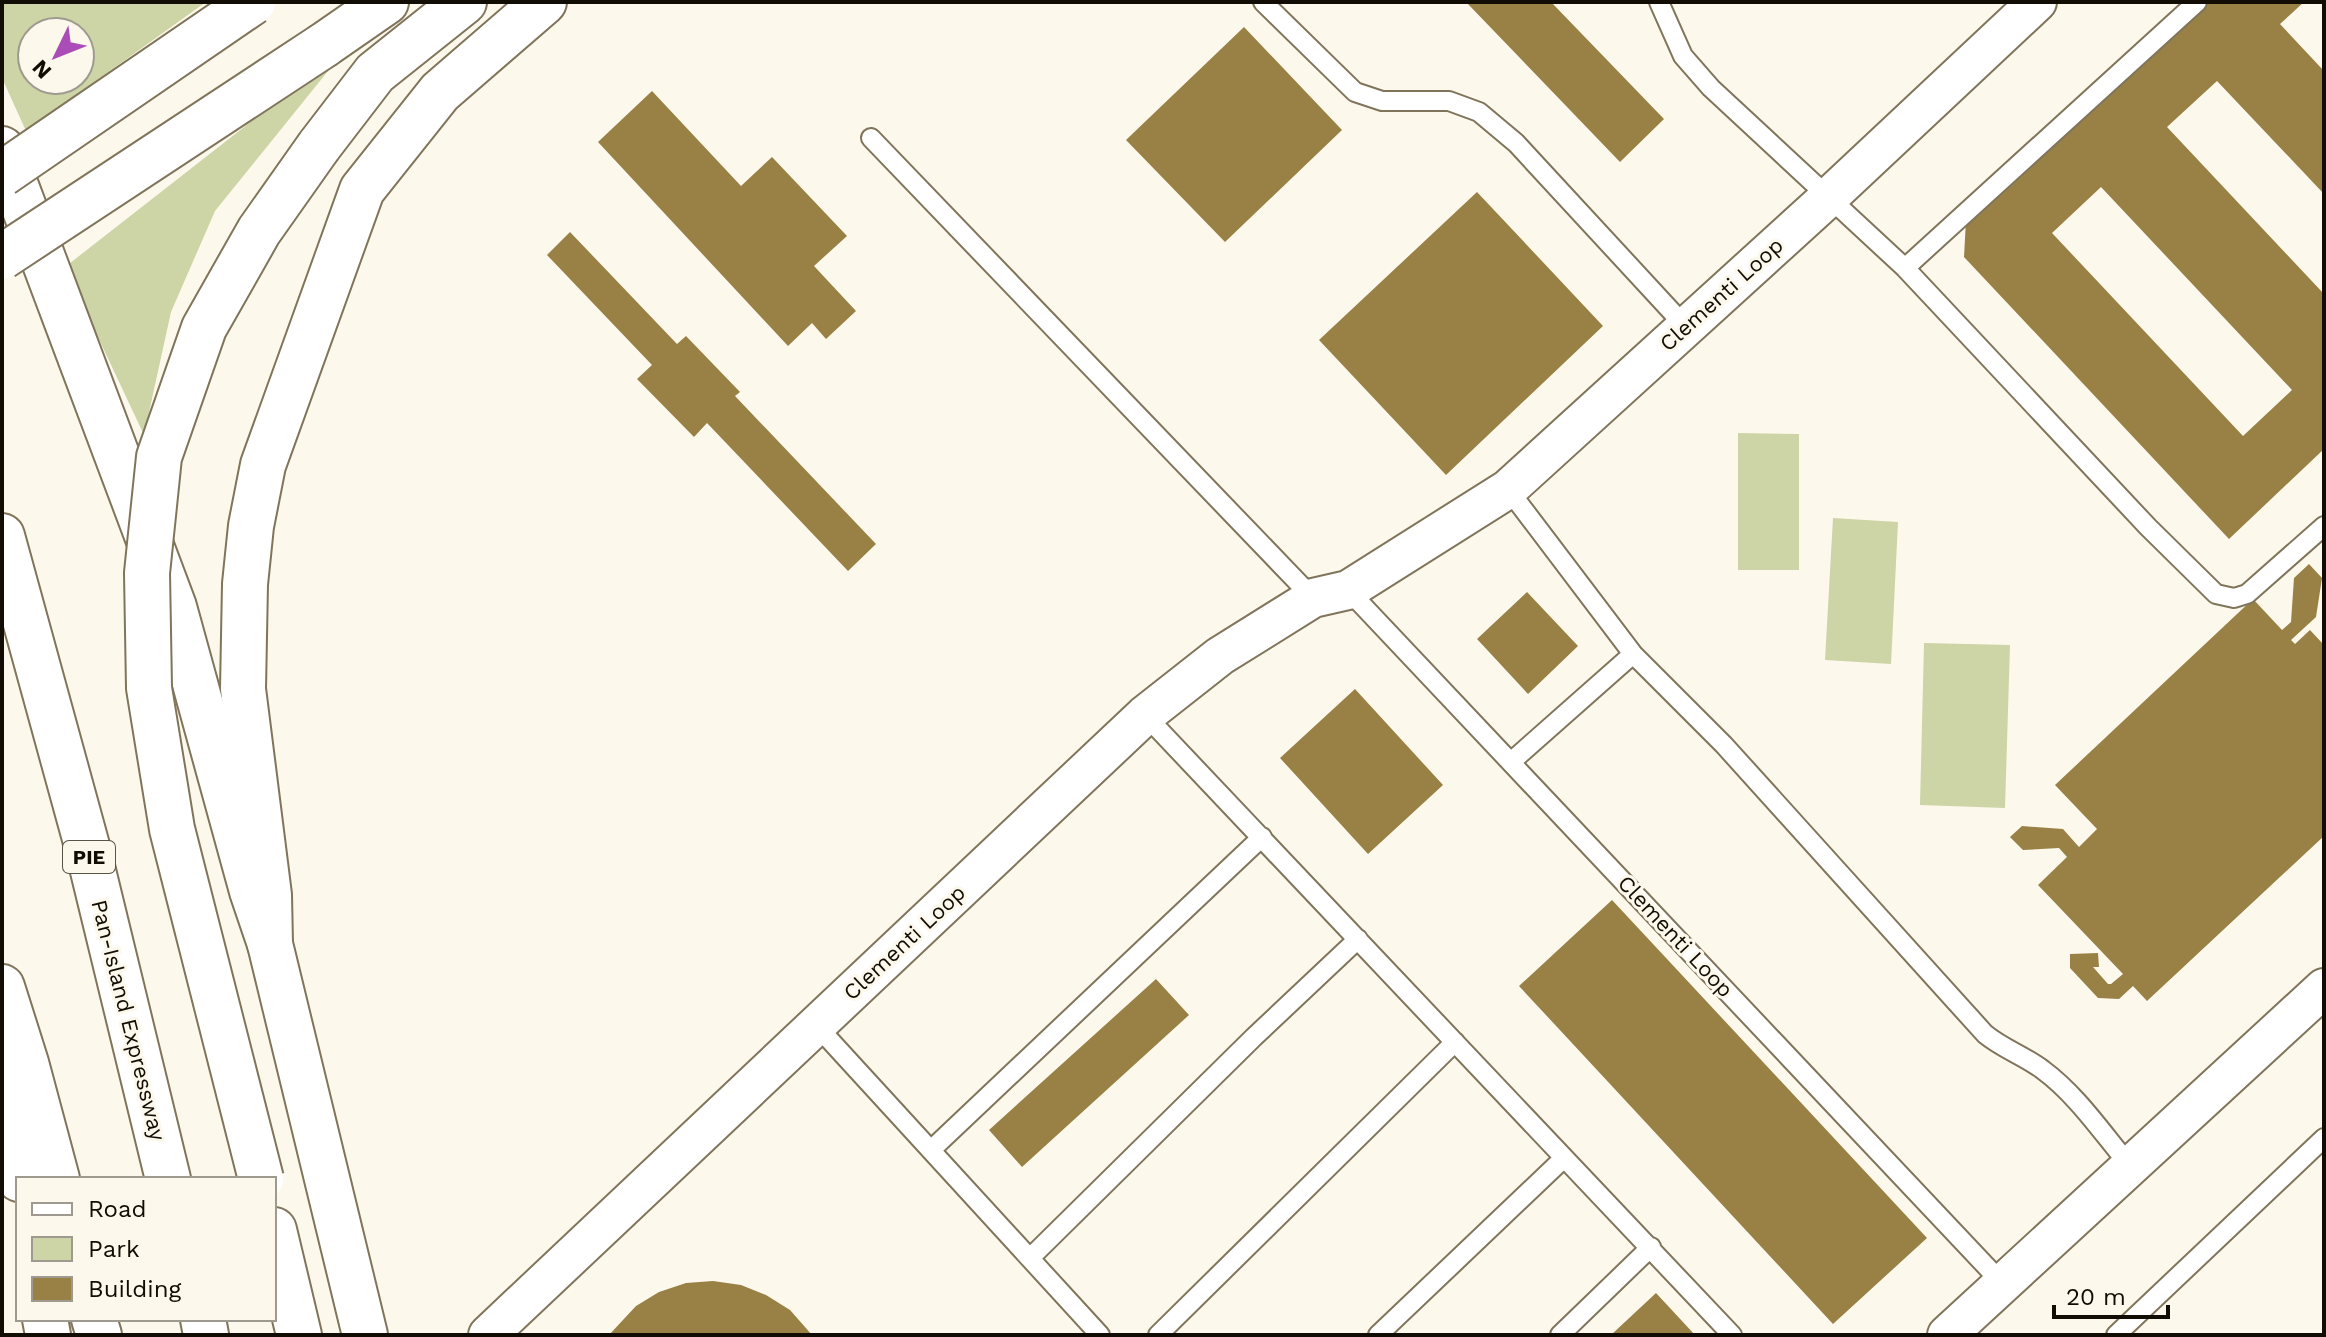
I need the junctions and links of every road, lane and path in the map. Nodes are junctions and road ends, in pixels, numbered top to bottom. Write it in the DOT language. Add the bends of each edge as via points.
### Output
graph roads {
  1 [pos="253,2"];
  2 [pos="386,2"];
  3 [pos="464,2"];
  4 [pos="544,2"];
  5 [pos="1263,2"];
  6 [pos="1659,2"];
  7 [pos="2037,2"];
  8 [pos="2197,2"];
  9 [pos="871,138"];
  10 [pos="2,149"];
  11 [pos="2,174"];
  12 [pos="1829,197"];
  13 [pos="2,257"];
  14 [pos="1905,268"];
  15 [pos="1685,326"];
  16 [pos="1508,489"];
  17 [pos="2324,526"];
  18 [pos="2,536"];
  19 [pos="1330,594"];
  20 [pos="1633,654"];
  21 [pos="1145,715"];
  22 [pos="1512,761"];
  23 [pos="1262,837"];
  24 [pos="1358,939"];
  25 [pos="270,944"];
  26 [pos="2,987"];
  27 [pos="2324,988"];
  28 [pos="816,1025"];
  29 [pos="1455,1042"];
  30 [pos="2,1079"];
  31 [pos="2324,1138"];
  32 [pos="931,1150"];
  33 [pos="1564,1158"];
  34 [pos="2131,1167"];
  35 [pos="19,1177"];
  36 [pos="56,1177"];
  37 [pos="168,1177"];
  38 [pos="260,1177"];
  39 [pos="276,1238"];
  40 [pos="1651,1247"];
  41 [pos="1030,1258"];
  42 [pos="2002,1283"];
  43 [pos="299,1335"];
  44 [pos="365,1335"];
  45 [pos="488,1335"];
  46 [pos="1100,1335"];
  47 [pos="1158,1335"];
  48 [pos="1378,1335"];
  49 [pos="1560,1335"];
  50 [pos="1732,1335"];
  51 [pos="1947,1335"];
  52 [pos="2116,1335"];
  1 -- 11 [label="main road, bridge"];
  2 -- 13 [label="main road, bridge"];
  3 -- 38 [label="main road, bridge" via="375,73 259,231 204,328 159,457 147,573 149,688 172,829"];
  4 -- 25 [label="main road" via="440,92 362,190 263,465 245,584 243,689 269,895"];
  5 -- 15 [label="lane" via="1355,92 1382,101 1449,101 1479,112 1516,143"];
  6 -- 12 [label="lane" via="1683,56"];
  7 -- 12 [label="street, Clementi Loop"];
  8 -- 14 [label="lane"];
  9 -- 19 [label="lane"];
  10 -- 25 [label="main road" via="174,607"];
  12 -- 14 [label="lane"];
  12 -- 15 [label="street, Clementi Loop"];
  14 -- 17 [label="lane" via="2216,594 2247,594"];
  15 -- 16 [label="street, Clementi Loop"];
  16 -- 19 [label="street, Clementi Loop"];
  16 -- 20 [label="lane"];
  18 -- 37 [label="main road, Pan-Island Expressway / PIE" via="87,846"];
  19 -- 21 [label="street, Clementi Loop" via="1220,656"];
  19 -- 22 [label="lane, Clementi Loop"];
  20 -- 22 [label="lane"];
  20 -- 34 [label="lane" via="1724,745 1985,1034 2063,1086"];
  21 -- 23 [label="lane"];
  21 -- 28 [label="street, Clementi Loop"];
  22 -- 42 [label="lane, Clementi Loop"];
  23 -- 24 [label="lane"];
  23 -- 32 [label="lane"];
  24 -- 29 [label="lane"];
  24 -- 41 [label="lane"];
  25 -- 44 [label="main road"];
  26 -- 36 [label="main road"];
  27 -- 34 [label="street"];
  28 -- 32 [label="lane"];
  28 -- 45 [label="street, Clementi Loop"];
  29 -- 33 [label="lane"];
  29 -- 47 [label="lane"];
  30 -- 35 [label="main road"];
  31 -- 52 [label="lane"];
  32 -- 41 [label="lane"];
  33 -- 40 [label="lane"];
  33 -- 48 [label="lane"];
  34 -- 42 [label="street"];
  39 -- 43 [label="main road"];
  40 -- 49 [label="lane"];
  40 -- 50 [label="lane"];
  41 -- 46 [label="lane"];
  42 -- 51 [label="street"];
}
